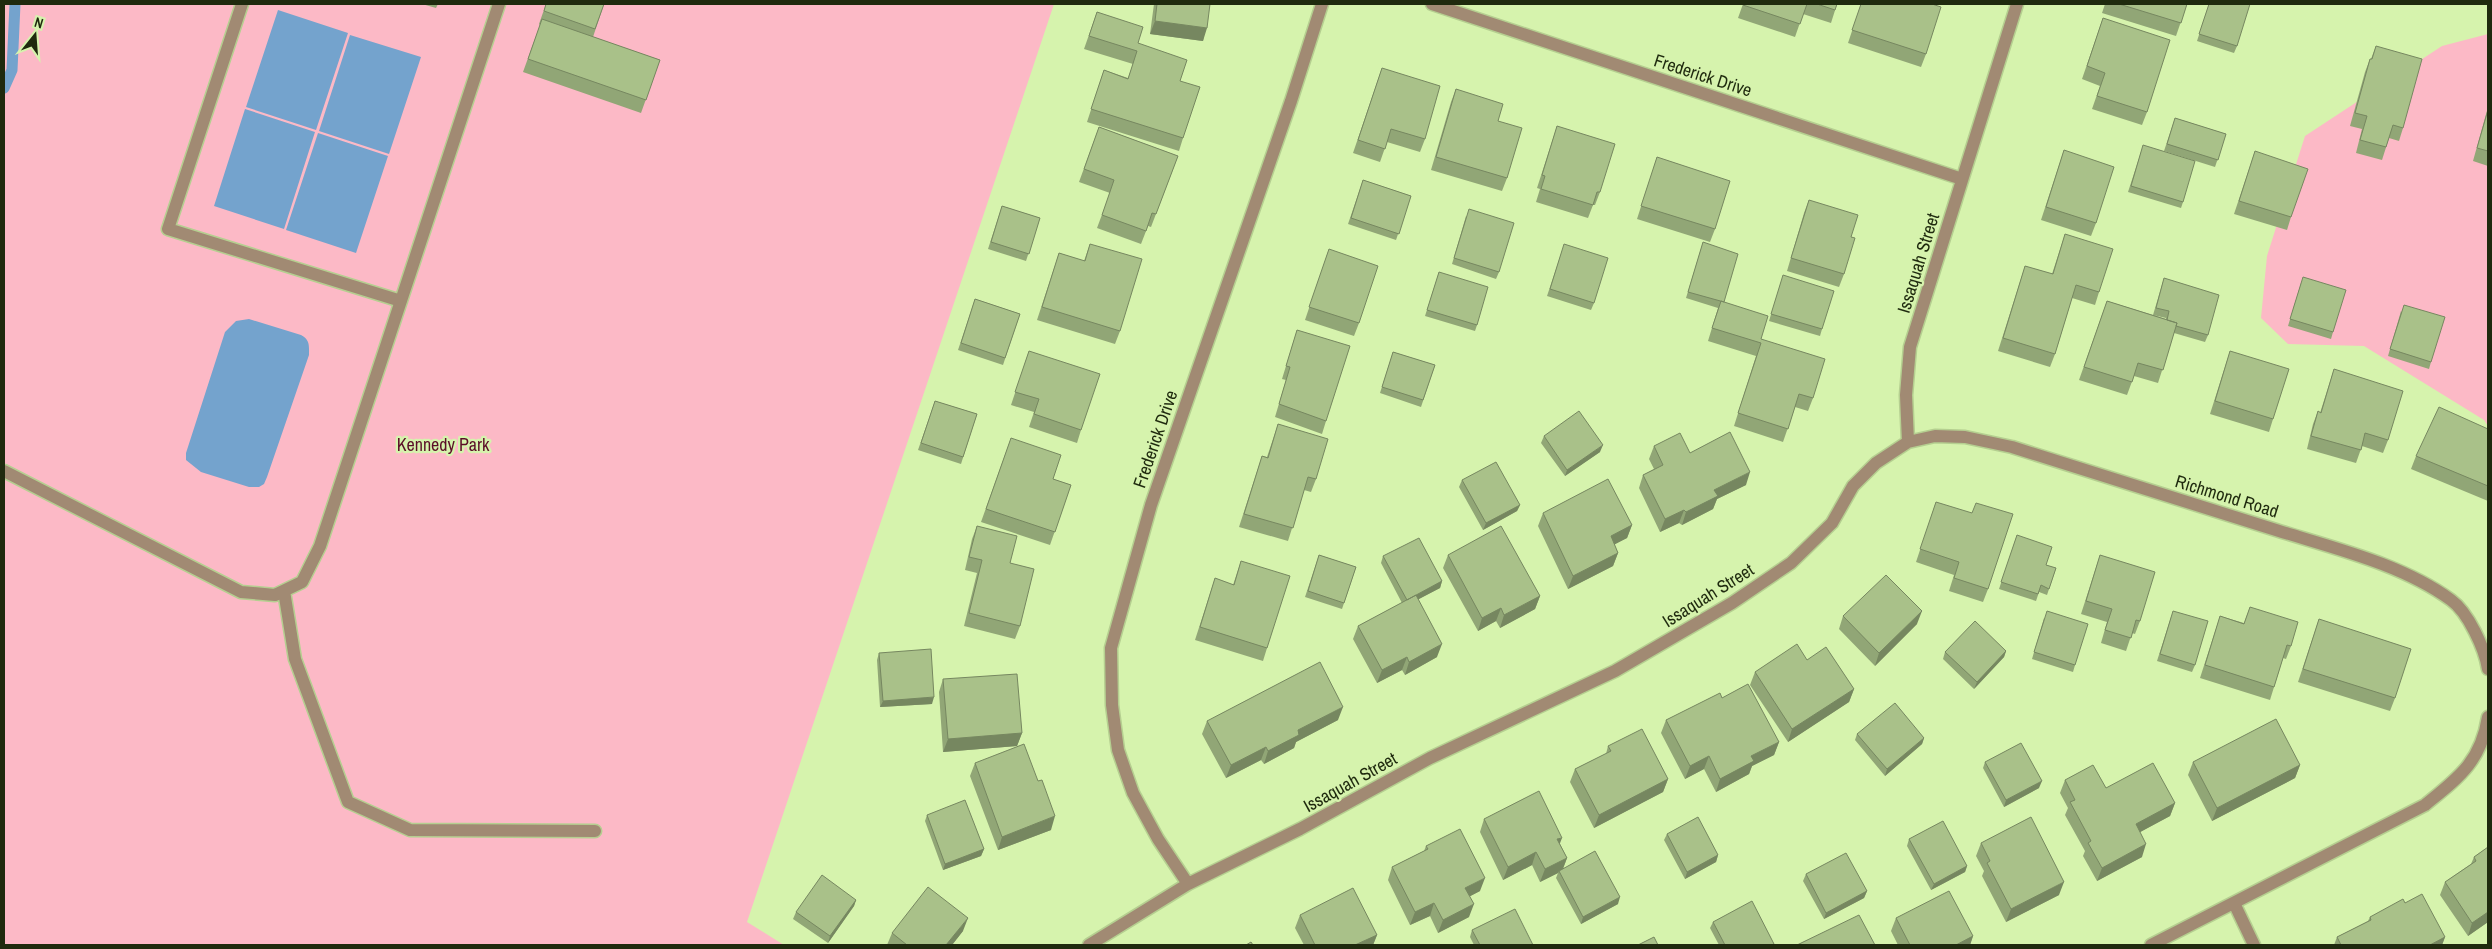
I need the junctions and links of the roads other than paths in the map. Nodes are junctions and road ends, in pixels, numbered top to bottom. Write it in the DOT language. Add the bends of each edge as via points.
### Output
graph roads {
  1 [pos="242,4"];
  2 [pos="499,4"];
  3 [pos="1322,4"];
  4 [pos="1432,4"];
  5 [pos="2018,4"];
  6 [pos="1962,179"];
  7 [pos="401,300"];
  8 [pos="1908,442"];
  9 [pos="4,471"];
  10 [pos="284,591"];
  11 [pos="2488,668"];
  12 [pos="2488,717"];
  13 [pos="595,830"];
  14 [pos="1188,884"];
  15 [pos="2234,903"];
  16 [pos="1089,945"];
  17 [pos="2151,945"];
  18 [pos="2254,945"];
  1 -- 7 [label="street" via="168,229"];
  2 -- 7 [label="street"];
  3 -- 14 [label="street, Frederick Drive" via="1151,505 1111,648 1112,705 1118,750 1133,793"];
  4 -- 6 [label="street, Frederick Drive"];
  5 -- 6 [label="street, Issaquah Street"];
  6 -- 8 [label="street, Issaquah Street" via="1910,347 1906,396"];
  7 -- 10 [label="street" via="320,546 302,582"];
  8 -- 11 [label="street, Richmond Road" via="1935,436 1965,437 2012,447 2324,545 2414,577 2453,601 2474,630"];
  8 -- 14 [label="street, Issaquah Street" via="1876,463 1854,486 1832,523 1790,563 1732,603 1615,671 1430,758 1300,829"];
  9 -- 10 [label="street" via="241,592 276,595"];
  10 -- 13 [label="street" via="295,659 348,802 410,830"];
  12 -- 15 [label="street" via="2475,759 2425,805"];
  14 -- 16 [label="street, Issaquah Street"];
  15 -- 17 [label="street"];
  15 -- 18 [label="street"];
}
